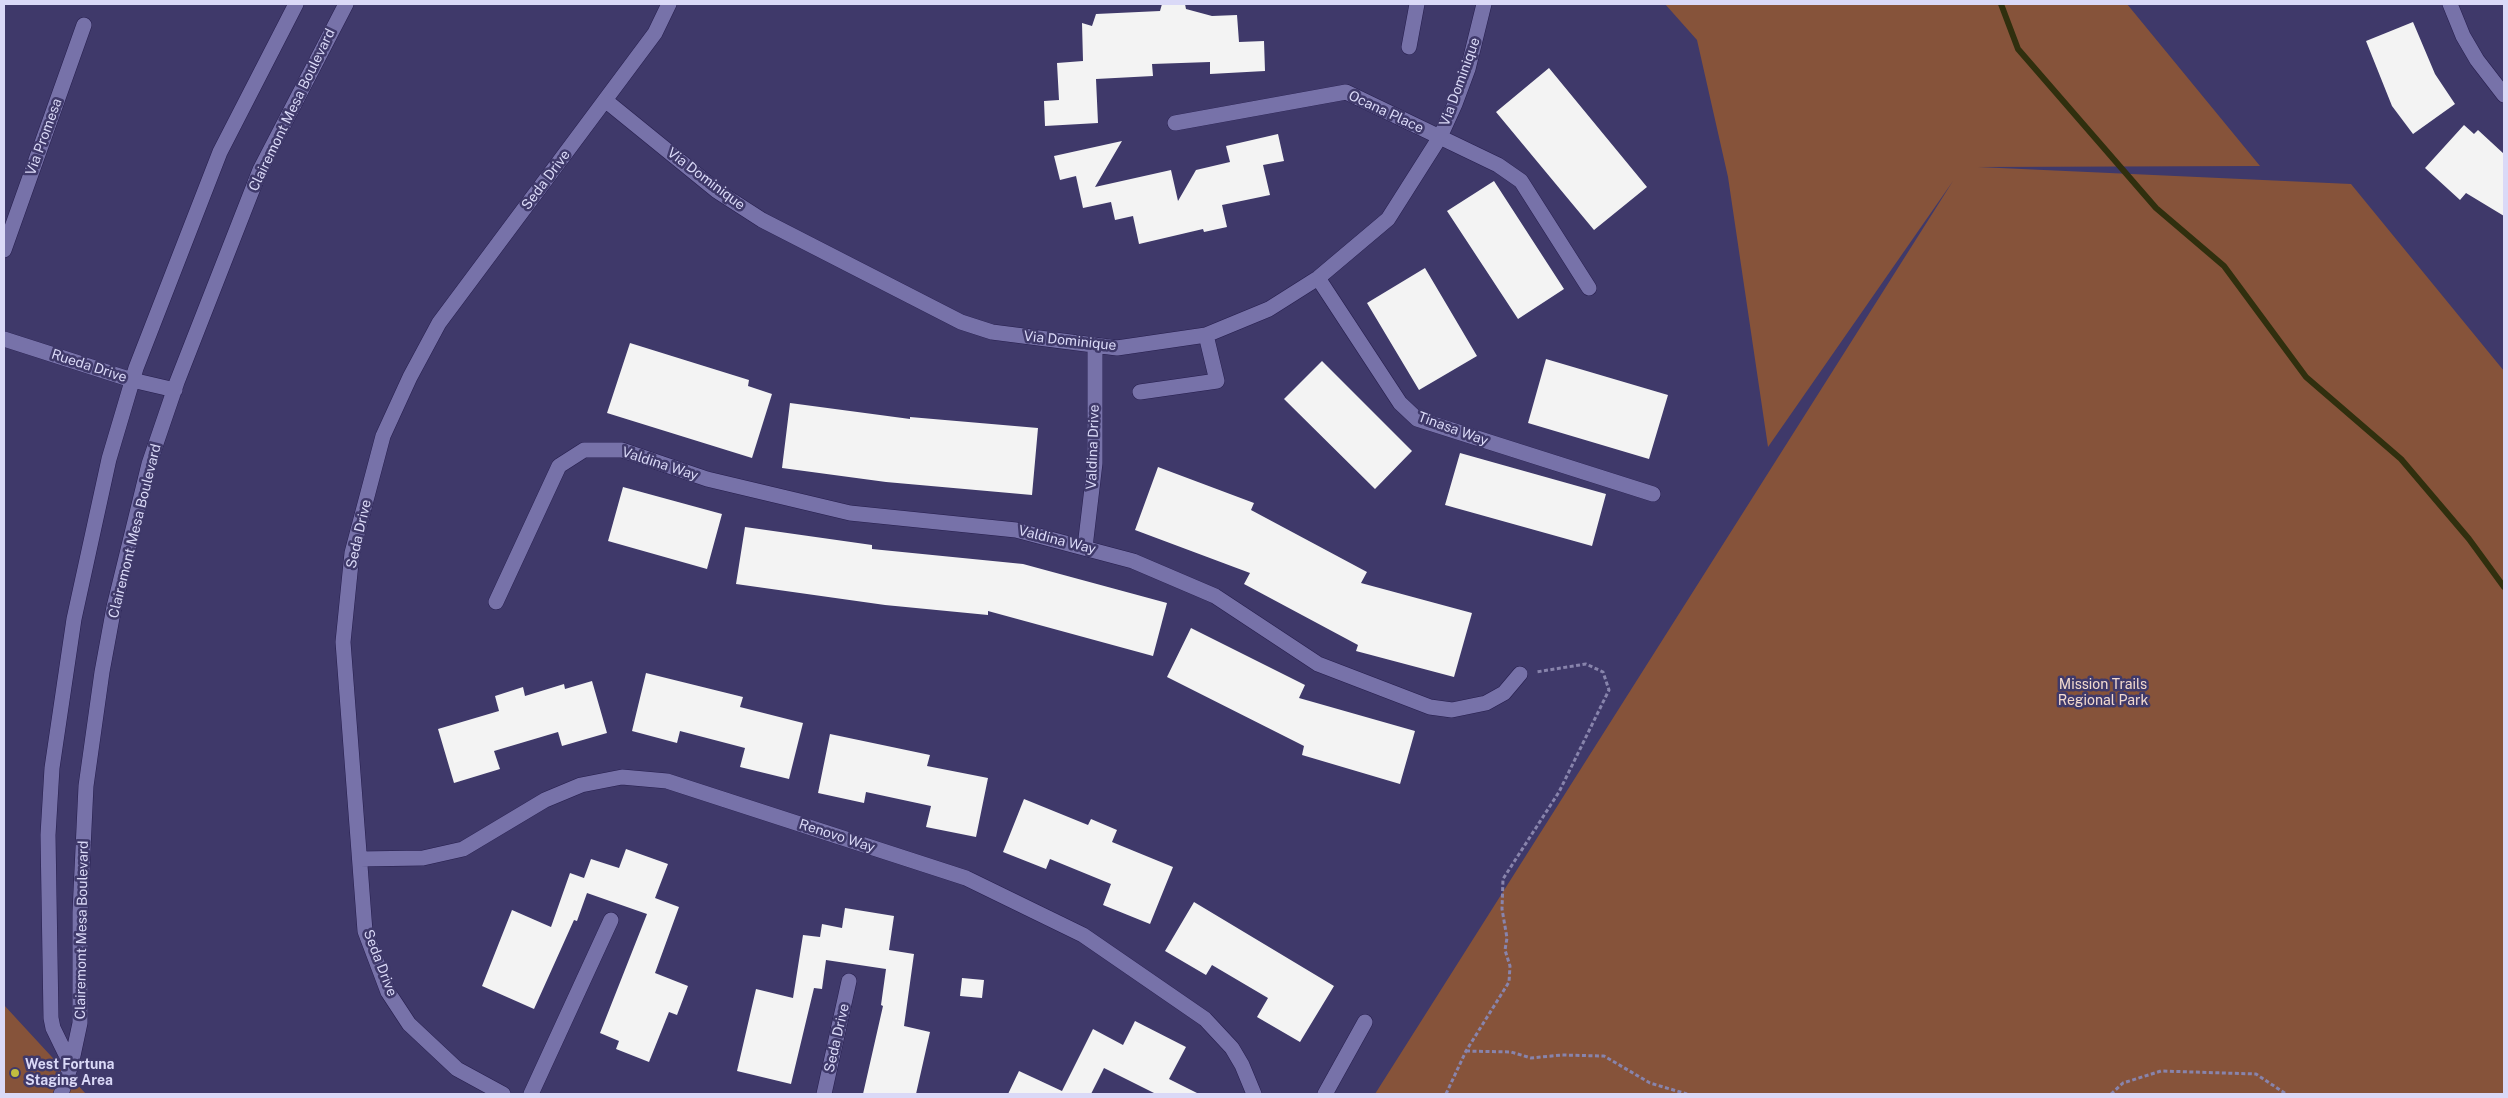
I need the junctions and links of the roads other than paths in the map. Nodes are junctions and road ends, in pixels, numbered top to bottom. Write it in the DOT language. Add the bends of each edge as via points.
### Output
graph roads {
  1 [pos="296,4"];
  2 [pos="346,4"];
  3 [pos="669,4"];
  4 [pos="1417,4"];
  5 [pos="1484,4"];
  6 [pos="2450,4"];
  7 [pos="84,24"];
  8 [pos="1409,47"];
  9 [pos="2504,95"];
  10 [pos="606,100"];
  11 [pos="1175,123"];
  12 [pos="1440,137"];
  13 [pos="4,250"];
  14 [pos="1318,278"];
  15 [pos="1589,288"];
  16 [pos="1206,334"];
  17 [pos="4,339"];
  18 [pos="1095,346"];
  19 [pos="132,380"];
  20 [pos="175,390"];
  21 [pos="1140,392"];
  22 [pos="1653,494"];
  23 [pos="1085,547"];
  24 [pos="496,602"];
  25 [pos="1520,674"];
  26 [pos="360,859"];
  27 [pos="611,920"];
  28 [pos="849,981"];
  29 [pos="1365,1022"];
  30 [pos="71,1065"];
  31 [pos="60,1094"];
  32 [pos="503,1094"];
  33 [pos="531,1094"];
  34 [pos="824,1094"];
  35 [pos="1254,1094"];
  36 [pos="1325,1094"];
  1 -- 19 [label="street, Clairemont Mesa Boulevard" via="220,152"];
  2 -- 20 [label="street, Clairemont Mesa Boulevard" via="260,170"];
  3 -- 10 [label="street, Seda Drive" via="655,33"];
  4 -- 8 [label="street"];
  5 -- 12 [label="street, Via Dominique" via="1468,69"];
  6 -- 9 [label="street" via="2477,60"];
  7 -- 13 [label="street, Via Promesa"];
  10 -- 18 [label="street, Via Dominique" via="717,191 762,220 961,322 992,332"];
  10 -- 26 [label="street, Seda Drive" via="439,323 383,436 352,553 343,642"];
  11 -- 12 [label="street, Ocana Place" via="1346,92"];
  12 -- 14 [label="street, Via Dominique" via="1388,219"];
  12 -- 15 [label="street, Ocana Place" via="1498,165 1521,181"];
  14 -- 16 [label="street, Via Dominique" via="1269,309"];
  14 -- 22 [label="street, Tinasa Way" via="1400,403 1417,419"];
  16 -- 18 [label="street, Via Dominique" via="1117,348"];
  16 -- 21 [label="street" via="1217,381"];
  17 -- 19 [label="street, Rueda Drive"];
  18 -- 23 [label="street, Valdina Drive" via="1095,463"];
  19 -- 20 [label="street, Rueda Drive"];
  19 -- 30 [label="street, Clairemont Mesa Boulevard" via="109,459 74,619 52,768 48,835 51,1018"];
  20 -- 30 [label="street, Clairemont Mesa Boulevard" via="149,464 114,607 102,672 86,786 80,912 80,1023"];
  23 -- 24 [label="street, Valdina Way" via="1016,530 850,513 707,479 622,450 584,450 559,466"];
  23 -- 25 [label="street, Valdina Way" via="1134,560 1215,596 1318,664 1430,707 1452,710 1486,703 1504,693"];
  26 -- 32 [label="street, Seda Drive" via="365,931 388,992 409,1024 457,1069"];
  26 -- 35 [label="street, Renovo Way" via="423,858 463,849 545,800 581,784 622,777 667,781 966,878 1083,935 1205,1019 1232,1048"];
  27 -- 33 [label="street"];
  28 -- 34 [label="street, Seda Drive"];
  29 -- 36 [label="street"];
  30 -- 31 [label="street"];
}
